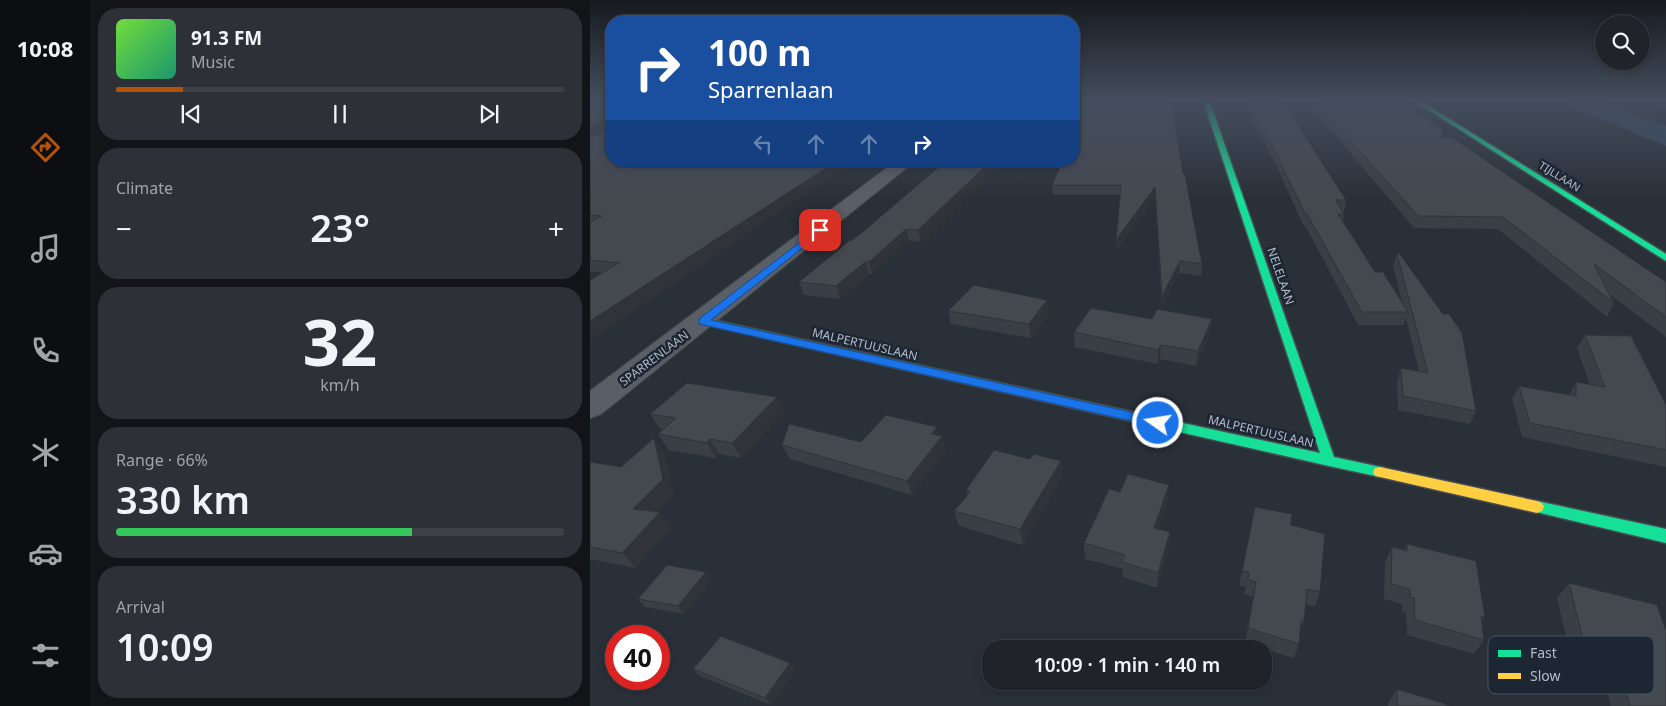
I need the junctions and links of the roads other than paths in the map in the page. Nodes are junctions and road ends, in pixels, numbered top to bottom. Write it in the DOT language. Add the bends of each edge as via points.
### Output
graph roads {
  1 [pos="1217,133"];
  2 [pos="1467,133"];
  3 [pos="900,167"];
  4 [pos="1666,258"];
  5 [pos="703,321"];
  6 [pos="590,407"];
  7 [pos="1329,461"];
  8 [pos="1666,536"];
  1 -- 7 [label="street, NELELAAN"];
  2 -- 4 [label="street, TIJLLAAN"];
  3 -- 5 [label="street, SPARRENLAAN"];
  5 -- 6 [label="street, SPARRENLAAN"];
  5 -- 7 [label="street, MALPERTUUSLAAN"];
  7 -- 8 [label="street, MALPERTUUSLAAN"];
}
